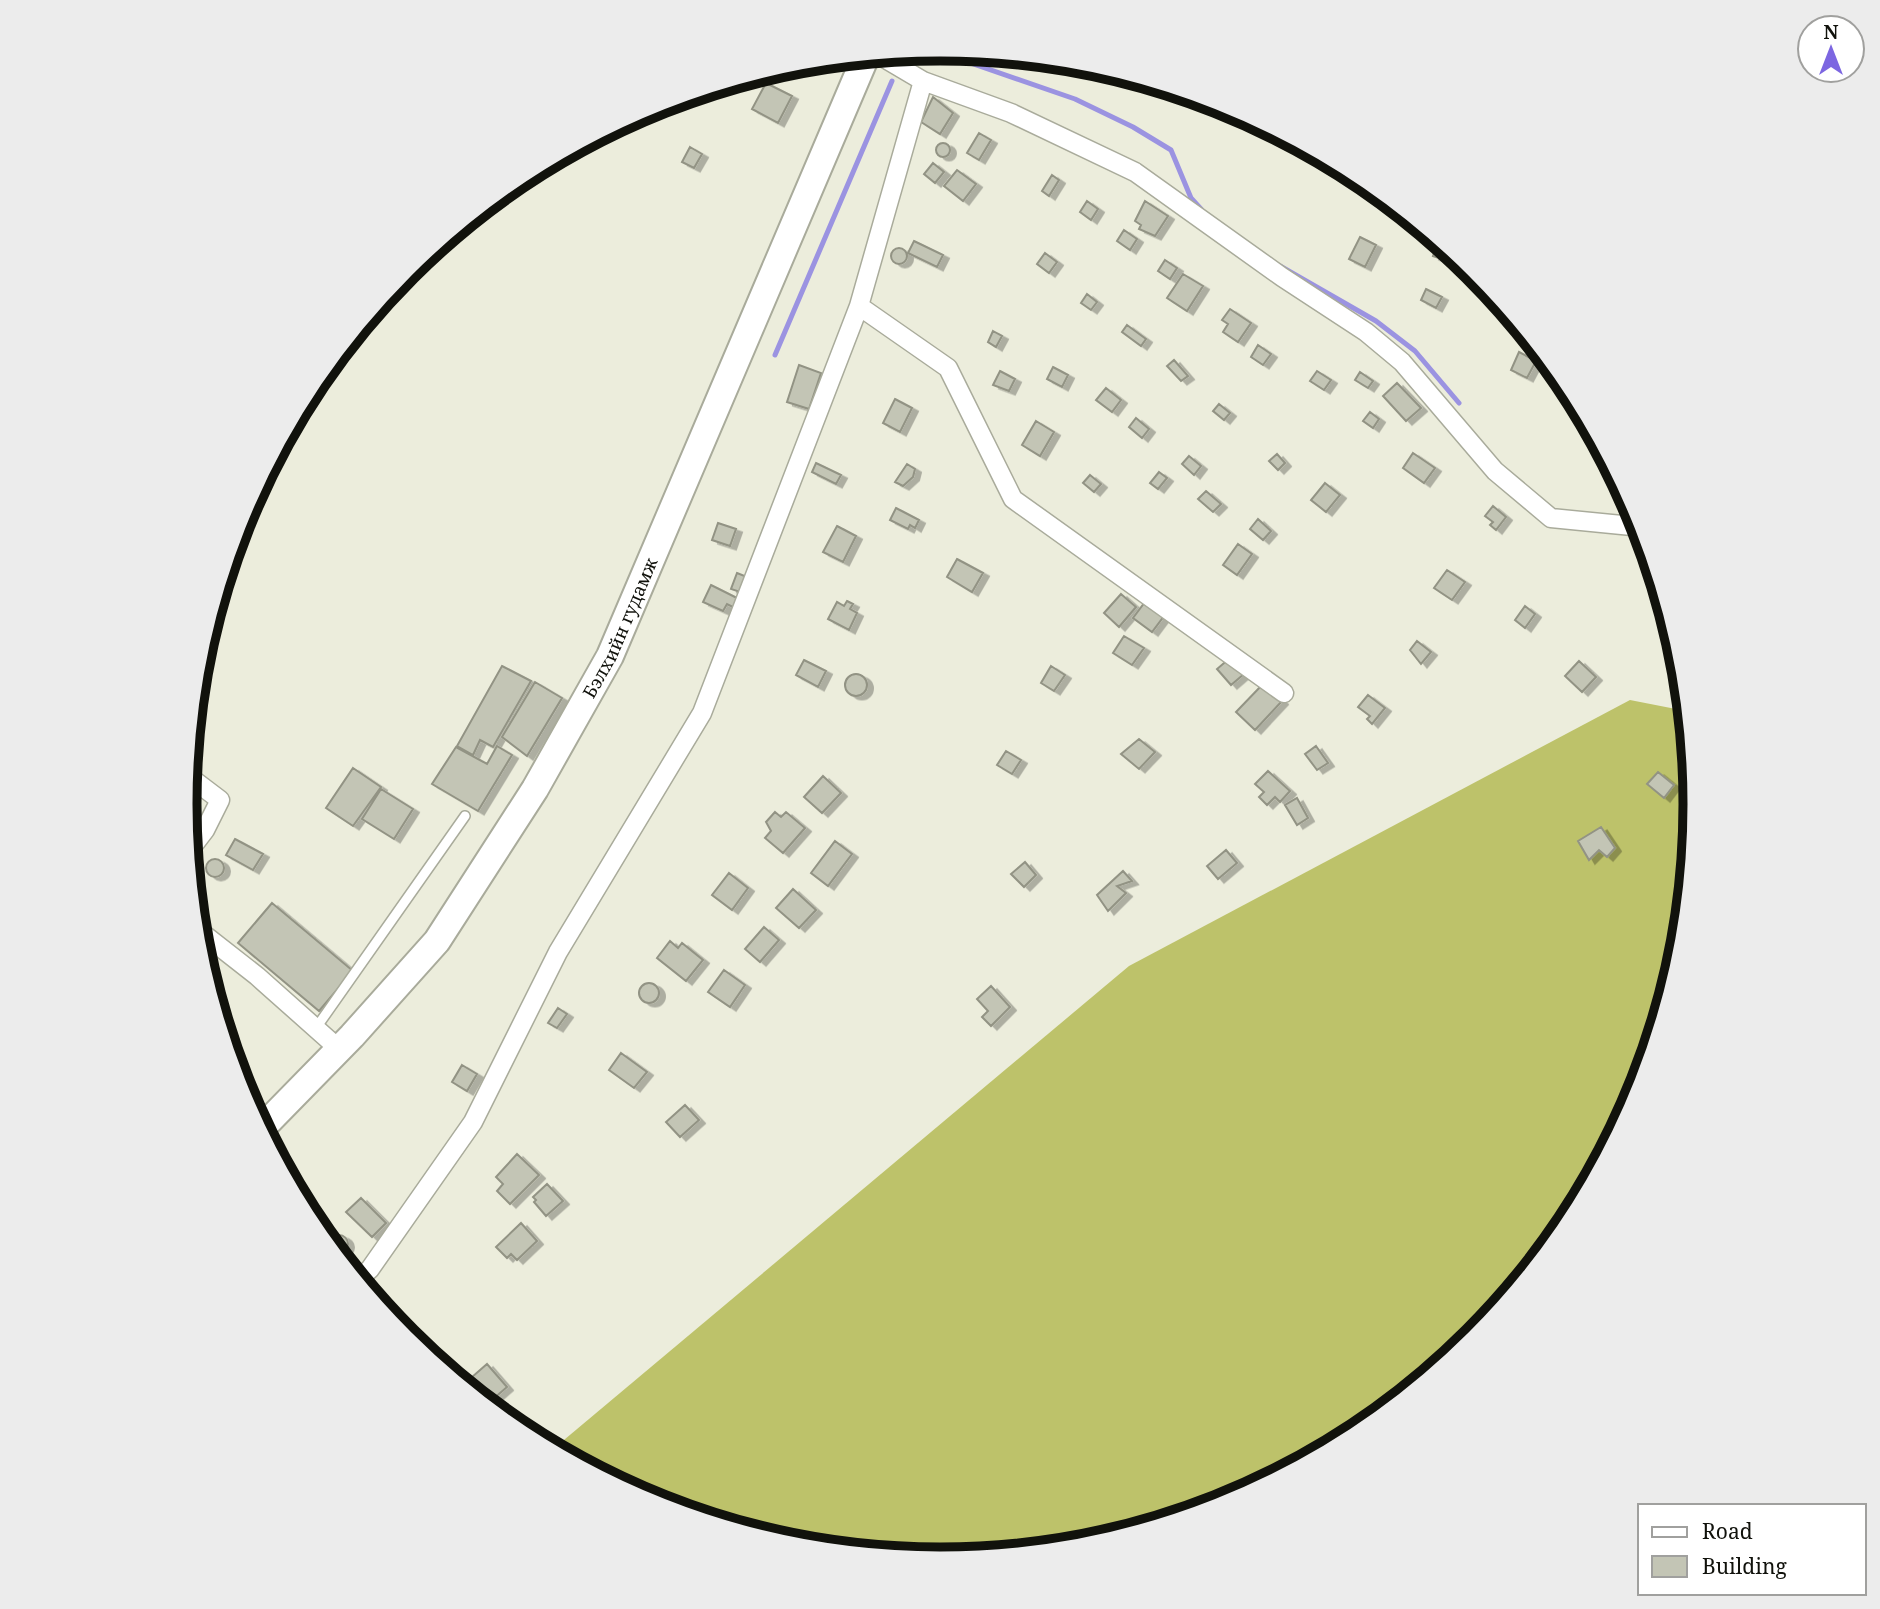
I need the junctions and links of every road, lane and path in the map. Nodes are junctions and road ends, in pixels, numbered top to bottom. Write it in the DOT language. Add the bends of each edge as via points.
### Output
graph roads {
  1 [pos="892,63"];
  2 [pos="862,66"];
  3 [pos="923,81"];
  4 [pos="859,306"];
  5 [pos="1629,526"];
  6 [pos="1284,693"];
  7 [pos="197,783"];
  8 [pos="465,817"];
  9 [pos="198,840"];
  10 [pos="209,939"];
  11 [pos="316,1028"];
  12 [pos="339,1049"];
  13 [pos="268,1122"];
  14 [pos="364,1274"];
  1 -- 3 [label="street"];
  2 -- 12 [label="main road, Бэлхийн гудамж" via="610,656 534,789 437,940"];
  3 -- 4 [label="street"];
  3 -- 5 [label="street" via="1011,113 1135,172 1366,332 1402,362 1495,471 1551,518"];
  4 -- 6 [label="street" via="948,368 1013,499"];
  4 -- 14 [label="street" via="696,726 558,953 473,1122"];
  7 -- 9 [label="street" via="220,800"];
  8 -- 11 [label="lane"];
  10 -- 11 [label="street"];
  11 -- 12 [label="street"];
  12 -- 13 [label="main road, Бэлхийн гудамж"];
}
